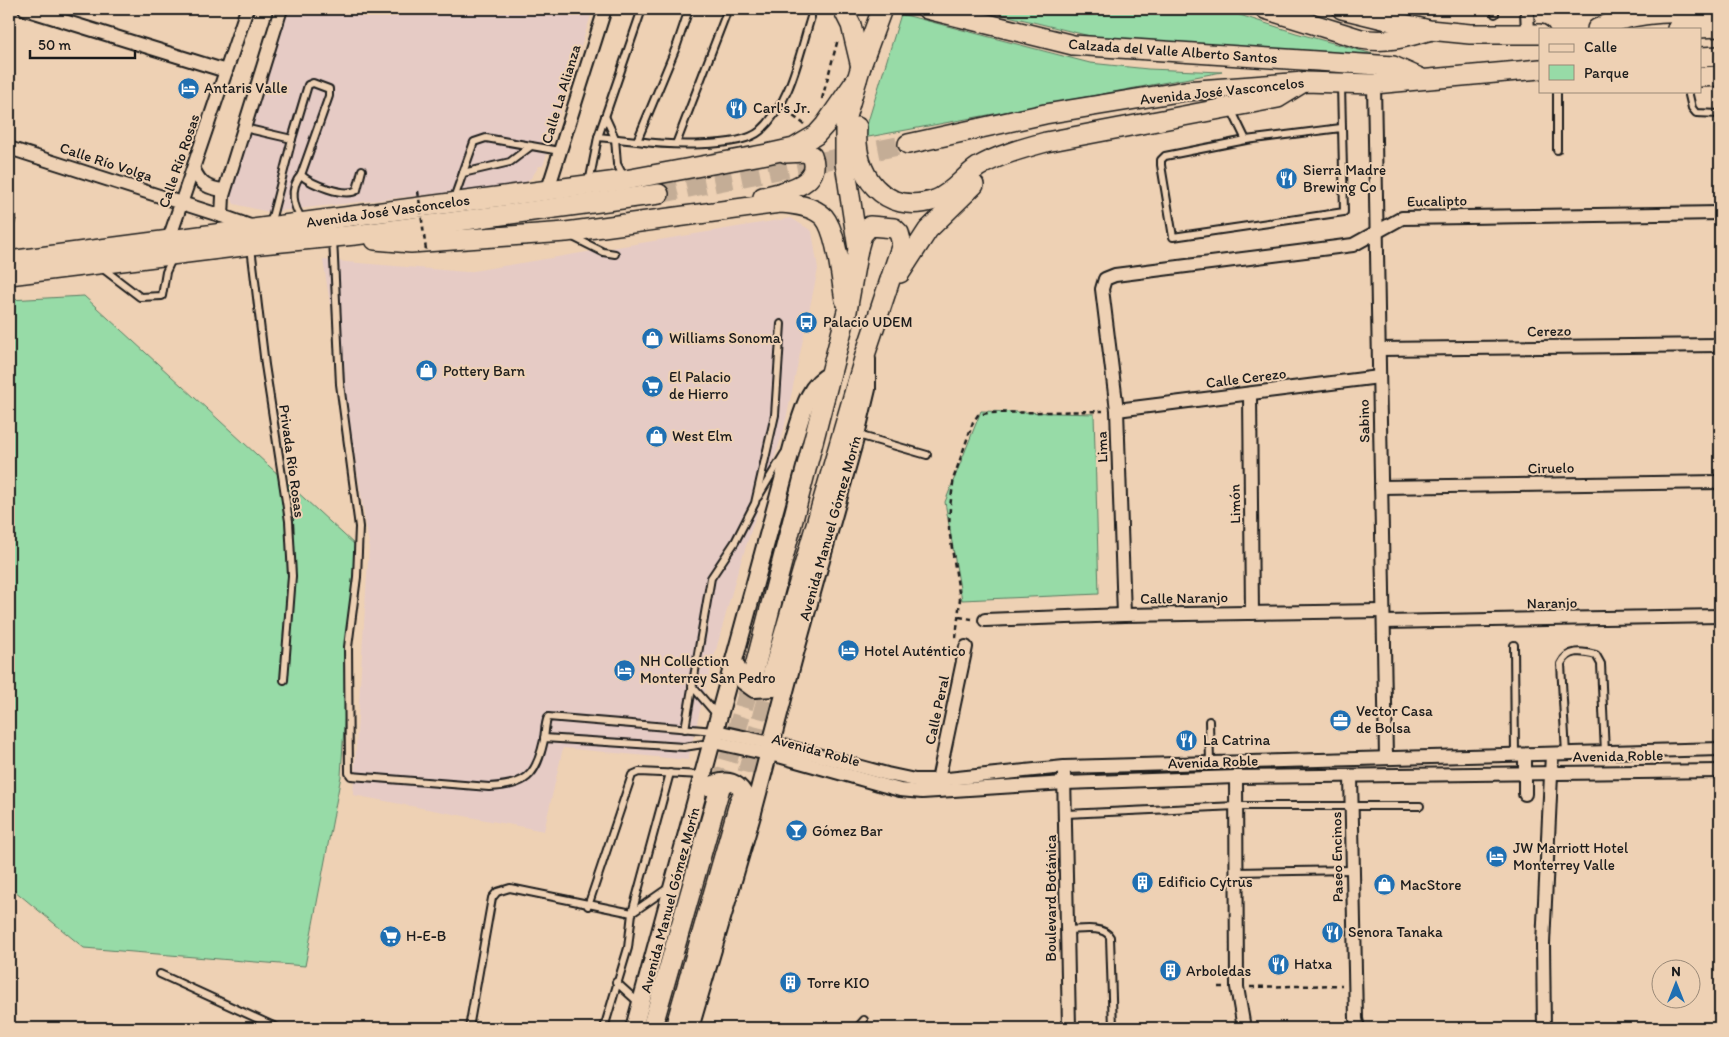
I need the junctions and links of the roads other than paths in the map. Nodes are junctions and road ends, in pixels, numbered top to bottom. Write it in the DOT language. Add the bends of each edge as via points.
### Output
graph roads {
  1 [pos="26,9"];
  2 [pos="247,9"];
  3 [pos="281,9"];
  4 [pos="605,9"];
  5 [pos="642,9"];
  6 [pos="689,9"];
  7 [pos="728,9"];
  8 [pos="843,9"];
  9 [pos="882,9"];
  10 [pos="927,9"];
  11 [pos="1265,9"];
  12 [pos="1342,9"];
  13 [pos="1527,9"];
  14 [pos="1720,11"];
  15 [pos="811,17"];
  16 [pos="1720,27"];
  17 [pos="1599,28"];
  18 [pos="1698,28"];
  19 [pos="1429,30"];
  20 [pos="1534,34"];
  21 [pos="1720,56"];
  22 [pos="1702,57"];
  23 [pos="1539,69"];
  24 [pos="1519,70"];
  25 [pos="226,71"];
  26 [pos="859,73"];
  27 [pos="1720,76"];
  28 [pos="1539,77"];
  29 [pos="1702,77"];
  30 [pos="1421,78"];
  31 [pos="1304,82"];
  32 [pos="1341,83"];
  33 [pos="1374,84"];
  34 [pos="1557,92"];
  35 [pos="1688,92"];
  36 [pos="1230,106"];
  37 [pos="1720,114"];
  38 [pos="605,116"];
  39 [pos="242,127"];
  40 [pos="1341,128"];
  41 [pos="598,137"];
  42 [pos="616,138"];
  43 [pos="292,139"];
  44 [pos="1246,140"];
  45 [pos="637,141"];
  46 [pos="676,144"];
  47 [pos="908,144"];
  48 [pos="531,146"];
  49 [pos="9,148"];
  50 [pos="1557,150"];
  51 [pos="560,151"];
  52 [pos="767,154"];
  53 [pos="1000,158"];
  54 [pos="194,170"];
  55 [pos="362,170"];
  56 [pos="463,173"];
  57 [pos="301,175"];
  58 [pos="625,180"];
  59 [pos="589,184"];
  60 [pos="548,189"];
  61 [pos="224,190"];
  62 [pos="659,194"];
  63 [pos="453,202"];
  64 [pos="182,204"];
  65 [pos="703,213"];
  66 [pos="1720,213"];
  67 [pos="222,216"];
  68 [pos="12,217"];
  69 [pos="306,222"];
  70 [pos="9,228"];
  71 [pos="566,232"];
  72 [pos="1377,233"];
  73 [pos="259,234"];
  74 [pos="355,235"];
  75 [pos="333,237"];
  76 [pos="171,247"];
  77 [pos="858,249"];
  78 [pos="616,254"];
  79 [pos="9,261"];
  80 [pos="97,264"];
  81 [pos="9,276"];
  82 [pos="1105,279"];
  83 [pos="884,300"];
  84 [pos="847,310"];
  85 [pos="781,324"];
  86 [pos="1720,345"];
  87 [pos="1379,349"];
  88 [pos="866,352"];
  89 [pos="830,375"];
  90 [pos="1379,377"];
  91 [pos="1250,394"];
  92 [pos="1117,410"];
  93 [pos="856,435"];
  94 [pos="795,436"];
  95 [pos="927,456"];
  96 [pos="1720,482"];
  97 [pos="1381,487"];
  98 [pos="755,503"];
  99 [pos="1252,613"];
  100 [pos="1124,615"];
  101 [pos="1720,616"];
  102 [pos="1384,617"];
  103 [pos="985,620"];
  104 [pos="1514,645"];
  105 [pos="966,647"];
  106 [pos="734,661"];
  107 [pos="781,675"];
  108 [pos="752,678"];
  109 [pos="284,680"];
  110 [pos="692,686"];
  111 [pos="1210,721"];
  112 [pos="685,730"];
  113 [pos="716,730"];
  114 [pos="544,738"];
  115 [pos="770,749"];
  116 [pos="1720,749"];
  117 [pos="1605,753"];
  118 [pos="1552,754"];
  119 [pos="1566,754"];
  120 [pos="1520,755"];
  121 [pos="1386,758"];
  122 [pos="1210,763"];
  123 [pos="1064,767"];
  124 [pos="1720,770"];
  125 [pos="670,773"];
  126 [pos="1552,773"];
  127 [pos="1525,774"];
  128 [pos="704,775"];
  129 [pos="1352,776"];
  130 [pos="1236,777"];
  131 [pos="938,780"];
  132 [pos="1064,783"];
  133 [pos="720,788"];
  134 [pos="1525,794"];
  135 [pos="697,800"];
  136 [pos="1352,805"];
  137 [pos="747,806"];
  138 [pos="1236,806"];
  139 [pos="1420,806"];
  140 [pos="1066,814"];
  141 [pos="1353,870"];
  142 [pos="1236,872"];
  143 [pos="673,884"];
  144 [pos="588,906"];
  145 [pos="632,913"];
  146 [pos="1068,930"];
  147 [pos="160,974"];
  148 [pos="616,982"];
  149 [pos="641,1005"];
  150 [pos="864,1020"];
  151 [pos="278,1028"];
  152 [pos="469,1028"];
  153 [pos="604,1028"];
  154 [pos="634,1028"];
  155 [pos="652,1028"];
  156 [pos="675,1028"];
  157 [pos="690,1028"];
  158 [pos="856,1028"];
  159 [pos="1069,1028"];
  160 [pos="1113,1028"];
  161 [pos="1244,1028"];
  162 [pos="1358,1028"];
  163 [pos="1544,1028"];
  1 -- 25 [label="street"];
  2 -- 25 [label="street, Calle Río Rosas"];
  3 -- 39 [label="street"];
  4 -- 51 [label="street, Calle La Alianza"];
  5 -- 38 [label="lane"];
  6 -- 45 [label="lane"];
  7 -- 46 [label="lane"];
  8 -- 26 [label="main road" via="851,25"];
  9 -- 26 [label="main road"];
  10 -- 30 [label="main road, Calzada del Valle Alberto Santos" via="1073,45 1393,66"];
  11 -- 19 [label="main road" via="1361,39 1400,39"];
  12 -- 19 [label="main road"];
  13 -- 20 [label="street"];
  14 -- 17 [label="main road" via="1639,16"];
  15 -- 46 [label="lane" via="790,86 759,132 742,139"];
  16 -- 18 [label="main road"];
  19 -- 20 [label="main road"];
  21 -- 22 [label="main road"];
  23 -- 24 [label="main road, Avenida José Vasconcelos"];
  24 -- 28 [label="main road"];
  24 -- 30 [label="main road, Avenida José Vasconcelos"];
  25 -- 54 [label="street, Calle Río Rosas"];
  26 -- 52 [label="main road" via="826,125 816,135 794,148"];
  26 -- 53 [label="main road" via="857,150 864,173 883,194 902,202 938,199 977,168"];
  26 -- 77 [label="main road" via="843,137"];
  27 -- 29 [label="main road"];
  30 -- 33 [label="main road, Avenida José Vasconcelos"];
  31 -- 32 [label="main road, Avenida José Vasconcelos"];
  31 -- 36 [label="main road" via="1278,98"];
  31 -- 47 [label="main road, Avenida José Vasconcelos" via="1185,92 1045,114"];
  32 -- 33 [label="main road, Avenida José Vasconcelos"];
  32 -- 40 [label="lane"];
  33 -- 72 [label="street, Sabino"];
  34 -- 50 [label="lane"];
  35 -- 37 [label="lane" via="1696,113"];
  36 -- 44 [label="lane"];
  36 -- 53 [label="main road" via="1046,142"];
  38 -- 41 [label="lane"];
  38 -- 42 [label="lane"];
  39 -- 43 [label="lane"];
  39 -- 61 [label="street"];
  40 -- 44 [label="lane"];
  40 -- 44 [label="lane" via="1344,212 1173,237 1161,160 1165,156"];
  41 -- 42 [label="lane"];
  41 -- 59 [label="lane"];
  42 -- 45 [label="lane"];
  42 -- 58 [label="lane" via="617,164"];
  43 -- 57 [label="lane" via="308,85 313,83 328,88 329,96"];
  43 -- 73 [label="lane"];
  45 -- 46 [label="lane"];
  48 -- 51 [label="lane"];
  48 -- 56 [label="lane" via="510,162"];
  48 -- 56 [label="lane" via="486,138 474,142"];
  49 -- 64 [label="street, Calle Río Volga"];
  51 -- 60 [label="street, Calle La Alianza"];
  52 -- 58 [label="main road, Avenida José Vasconcelos"];
  52 -- 65 [label="main road" via="809,154 815,162 813,175 786,191"];
  53 -- 83 [label="main road" via="928,230"];
  54 -- 61 [label="street" via="206,187"];
  54 -- 64 [label="street, Calle Río Rosas"];
  55 -- 57 [label="lane" via="357,190 352,192 333,190"];
  56 -- 63 [label="lane"];
  57 -- 69 [label="lane" via="295,184 295,207"];
  58 -- 59 [label="main road, Avenida José Vasconcelos"];
  59 -- 60 [label="main road, Avenida José Vasconcelos"];
  60 -- 63 [label="main road, Avenida José Vasconcelos"];
  61 -- 67 [label="street"];
  62 -- 74 [label="main road, Avenida José Vasconcelos"];
  63 -- 69 [label="main road, Avenida José Vasconcelos"];
  64 -- 67 [label="street, Calle Río Volga"];
  64 -- 76 [label="street, Calle Río Rosas"];
  65 -- 71 [label="main road"];
  65 -- 84 [label="main road" via="780,203 796,204 819,214 830,230"];
  66 -- 72 [label="street, Eucalipto" via="1406,218 1396,219"];
  67 -- 73 [label="street"];
  68 -- 70 [label="lane"];
  69 -- 73 [label="main road, Avenida José Vasconcelos"];
  71 -- 74 [label="main road" via="411,243 379,241"];
  71 -- 78 [label="lane" via="603,252"];
  72 -- 82 [label="street, Eucalipto" via="1353,245 1115,275"];
  72 -- 87 [label="street, Sabino"];
  73 -- 75 [label="main road, Avenida José Vasconcelos"];
  73 -- 76 [label="main road, Avenida José Vasconcelos"];
  73 -- 109 [label="lane, Privada Río Rosas" via="265,365 289,521 292,576"];
  74 -- 75 [label="main road, Avenida José Vasconcelos"];
  75 -- 114 [label="lane" via="340,384 359,527 357,577 348,647 349,773 372,779 511,786 522,782 534,771"];
  76 -- 79 [label="main road, Avenida José Vasconcelos"];
  76 -- 80 [label="main road, Avenida José Vasconcelos"];
  76 -- 80 [label="lane" via="162,296 140,297"];
  77 -- 83 [label="main road" via="862,234 870,226 887,226 899,233 902,244"];
  77 -- 84 [label="main road"];
  80 -- 81 [label="main road, Avenida José Vasconcelos"];
  82 -- 92 [label="street, Lima" via="1102,289"];
  83 -- 88 [label="main road"];
  84 -- 89 [label="main road"];
  85 -- 98 [label="lane" via="775,415"];
  86 -- 87 [label="street, Cerezo"];
  87 -- 90 [label="street, Sabino"];
  88 -- 93 [label="street, Avenida Manuel Gómez Morín" via="867,389"];
  88 -- 107 [label="main road, Avenida Manuel Gómez Morín"];
  89 -- 94 [label="street, Avenida Manuel Gómez Morín" via="820,380 812,392"];
  89 -- 108 [label="main road"];
  90 -- 91 [label="street, Calle Cerezo"];
  90 -- 97 [label="street, Sabino"];
  91 -- 92 [label="street, Calle Cerezo"];
  91 -- 99 [label="street, Limón"];
  92 -- 100 [label="street, Lima"];
  93 -- 95 [label="lane"];
  93 -- 107 [label="street, Avenida Manuel Gómez Morín"];
  94 -- 98 [label="lane"];
  94 -- 106 [label="street, Avenida Manuel Gómez Morín"];
  96 -- 97 [label="street, Ciruelo"];
  97 -- 102 [label="street, Sabino"];
  98 -- 110 [label="lane" via="711,578"];
  99 -- 100 [label="street, Calle Naranjo"];
  99 -- 102 [label="street, Calle Naranjo"];
  100 -- 103 [label="street, Calle Naranjo"];
  101 -- 102 [label="street, Naranjo"];
  102 -- 121 [label="street, Sabino"];
  104 -- 120 [label="lane"];
  105 -- 131 [label="street, Calle Peral"];
  106 -- 107 [label="street" via="743,681 754,689 774,688"];
  106 -- 113 [label="street, Avenida Manuel Gómez Morín"];
  107 -- 115 [label="street, Avenida Manuel Gómez Morín"];
  110 -- 112 [label="lane"];
  110 -- 113 [label="lane"];
  111 -- 122 [label="lane"];
  112 -- 113 [label="lane"];
  112 -- 114 [label="lane" via="548,717"];
  113 -- 114 [label="lane" via="684,747"];
  113 -- 115 [label="street, Avenida Roble"];
  113 -- 128 [label="street, Avenida Manuel Gómez Morín"];
  115 -- 131 [label="street, Avenida Roble" via="915,780"];
  115 -- 132 [label="street, Avenida Roble" via="913,792"];
  115 -- 137 [label="street, Avenida Manuel Gómez Morín"];
  116 -- 117 [label="street, Avenida Roble"];
  117 -- 119 [label="street, Avenida Roble"];
  117 -- 119 [label="lane" via="1602,664 1596,655 1574,652 1564,657 1561,664"];
  118 -- 119 [label="street, Avenida Roble"];
  118 -- 120 [label="street, Avenida Roble"];
  118 -- 126 [label="street"];
  120 -- 121 [label="street, Avenida Roble"];
  120 -- 127 [label="street"];
  121 -- 122 [label="street, Avenida Roble"];
  122 -- 123 [label="street, Avenida Roble"];
  123 -- 131 [label="street, Avenida Roble"];
  123 -- 132 [label="street, Boulevard Botánica"];
  124 -- 126 [label="street, Avenida Roble"];
  125 -- 128 [label="lane"];
  125 -- 144 [label="lane" via="639,772 630,780"];
  125 -- 145 [label="lane"];
  126 -- 127 [label="street, Avenida Roble"];
  126 -- 163 [label="street" via="1543,944"];
  127 -- 129 [label="street, Avenida Roble"];
  127 -- 134 [label="street"];
  128 -- 135 [label="street, Avenida Manuel Gómez Morín"];
  129 -- 130 [label="street, Avenida Roble"];
  129 -- 136 [label="street, Paseo Encinos"];
  130 -- 132 [label="street, Avenida Roble"];
  130 -- 138 [label="street"];
  132 -- 140 [label="street, Boulevard Botánica"];
  133 -- 155 [label="main road, Avenida Manuel Gómez Morín"];
  135 -- 137 [label="street" via="712,785 735,784 745,792"];
  135 -- 143 [label="street, Avenida Manuel Gómez Morín"];
  136 -- 138 [label="lane"];
  136 -- 139 [label="lane"];
  136 -- 141 [label="street, Paseo Encinos"];
  137 -- 156 [label="main road, Avenida Manuel Gómez Morín"];
  137 -- 157 [label="street, Avenida Manuel Gómez Morín"];
  138 -- 140 [label="lane"];
  138 -- 142 [label="street"];
  140 -- 146 [label="street, Boulevard Botánica"];
  141 -- 142 [label="lane"];
  141 -- 162 [label="street, Paseo Encinos"];
  142 -- 161 [label="street" via="1237,987"];
  143 -- 145 [label="lane"];
  143 -- 149 [label="street, Avenida Manuel Gómez Morín"];
  144 -- 145 [label="lane"];
  144 -- 152 [label="lane" via="510,888 494,895"];
  145 -- 148 [label="lane" via="628,948"];
  146 -- 159 [label="street, Boulevard Botánica"];
  146 -- 160 [label="lane" via="1104,930 1110,937"];
  147 -- 151 [label="lane"];
  148 -- 149 [label="lane"];
  148 -- 153 [label="lane"];
  149 -- 154 [label="street, Avenida Manuel Gómez Morín"];
  150 -- 158 [label="lane"];
}
